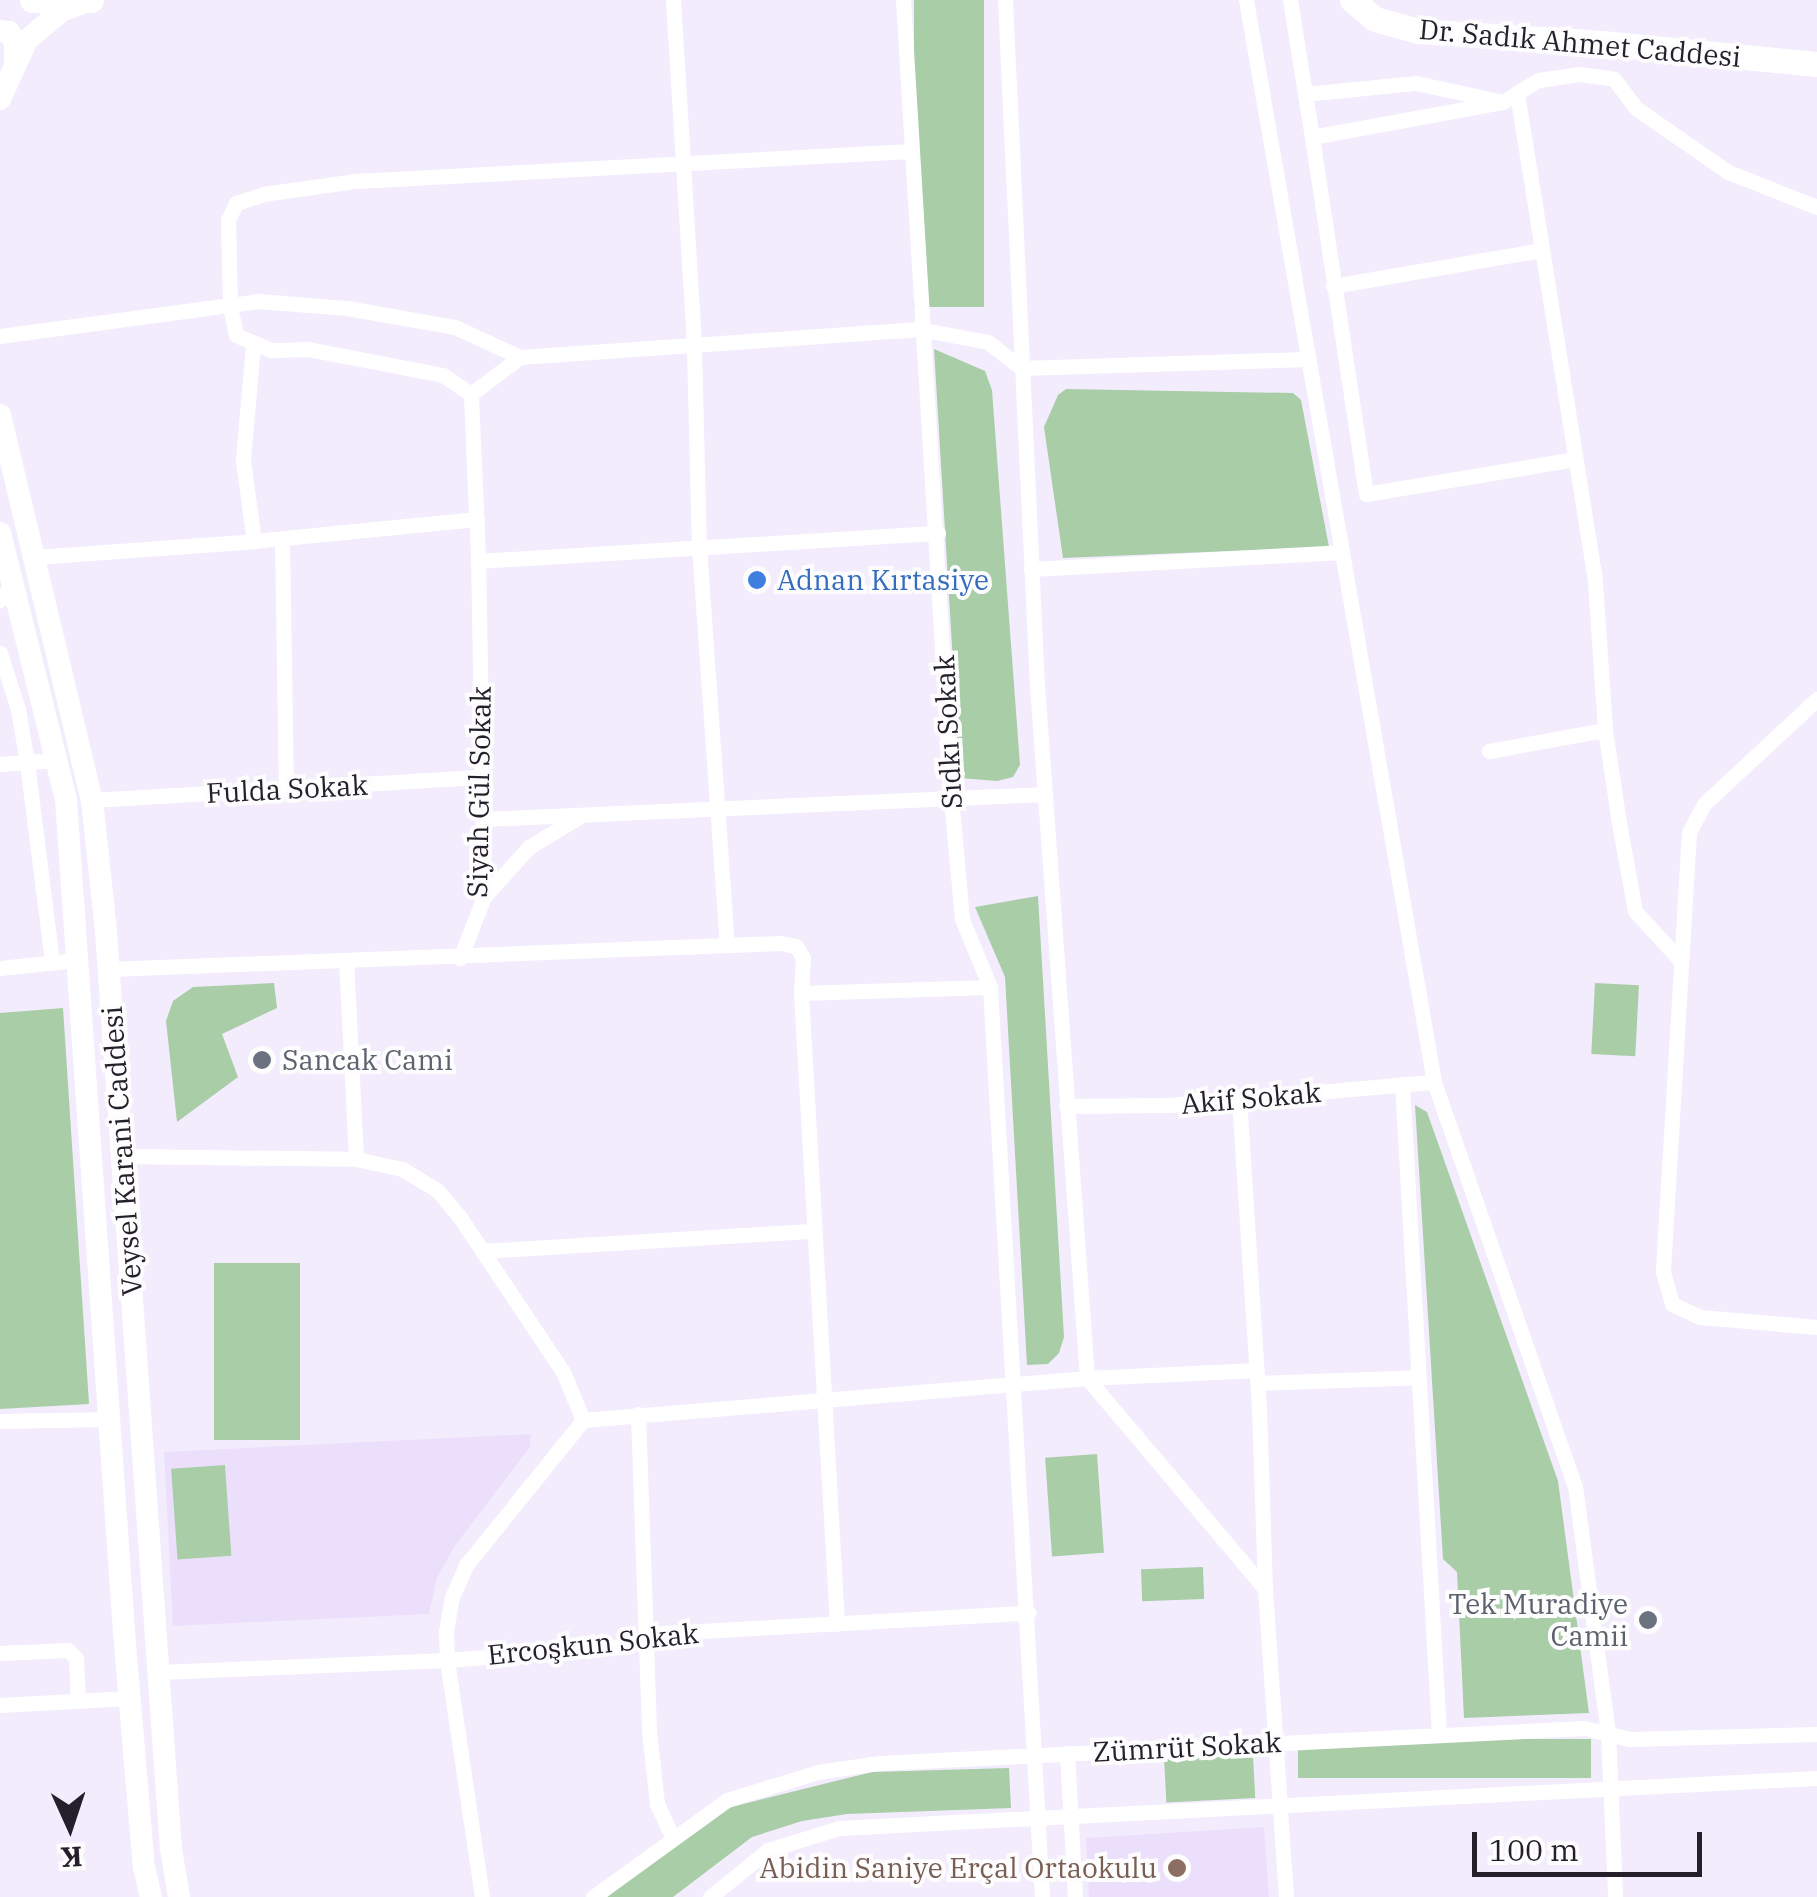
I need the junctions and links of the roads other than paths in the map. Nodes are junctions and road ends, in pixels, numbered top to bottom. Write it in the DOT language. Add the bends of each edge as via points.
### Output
graph roads {
  1 [pos="32,0"];
  2 [pos="89,0"];
  3 [pos="674,0"];
  4 [pos="903,0"];
  5 [pos="1005,0"];
  6 [pos="1246,0"];
  7 [pos="1290,0"];
  8 [pos="1352,0"];
  9 [pos="0,31"];
  10 [pos="15,60"];
  11 [pos="1817,64"];
  12 [pos="1305,94"];
  13 [pos="1510,97"];
  14 [pos="0,99"];
  15 [pos="1312,137"];
  16 [pos="911,151"];
  17 [pos="682,161"];
  18 [pos="1817,207"];
  19 [pos="1542,250"];
  20 [pos="1334,286"];
  21 [pos="230,307"];
  22 [pos="920,329"];
  23 [pos="0,336"];
  24 [pos="253,345"];
  25 [pos="694,347"];
  26 [pos="520,357"];
  27 [pos="1306,359"];
  28 [pos="1020,368"];
  29 [pos="470,394"];
  30 [pos="0,415"];
  31 [pos="1575,460"];
  32 [pos="476,519"];
  33 [pos="938,532"];
  34 [pos="0,533"];
  35 [pos="282,538"];
  36 [pos="254,541"];
  37 [pos="699,548"];
  38 [pos="1340,552"];
  39 [pos="35,556"];
  40 [pos="478,561"];
  41 [pos="1031,569"];
  42 [pos="6,592"];
  43 [pos="0,653"];
  44 [pos="1817,699"];
  45 [pos="1605,730"];
  46 [pos="1489,750"];
  47 [pos="56,760"];
  48 [pos="27,762"];
  49 [pos="0,764"];
  50 [pos="482,777"];
  51 [pos="286,789"];
  52 [pos="1045,794"];
  53 [pos="951,798"];
  54 [pos="92,800"];
  55 [pos="716,809"];
  56 [pos="583,814"];
  57 [pos="483,819"];
  58 [pos="484,897"];
  59 [pos="727,945"];
  60 [pos="460,958"];
  61 [pos="78,960"];
  62 [pos="346,960"];
  63 [pos="1679,960"];
  64 [pos="52,962"];
  65 [pos="0,968"];
  66 [pos="109,969"];
  67 [pos="990,987"];
  68 [pos="801,993"];
  69 [pos="1434,1082"];
  70 [pos="1402,1084"];
  71 [pos="1239,1099"];
  72 [pos="1066,1106"];
  73 [pos="122,1156"];
  74 [pos="356,1158"];
  75 [pos="813,1231"];
  76 [pos="482,1251"];
  77 [pos="1817,1326"];
  78 [pos="1257,1377"];
  79 [pos="1418,1377"];
  80 [pos="1087,1378"];
  81 [pos="1012,1385"];
  82 [pos="822,1400"];
  83 [pos="638,1414"];
  84 [pos="110,1419"];
  85 [pos="583,1420"];
  86 [pos="0,1421"];
  87 [pos="1265,1588"];
  88 [pos="1028,1613"];
  89 [pos="838,1624"];
  90 [pos="646,1634"];
  91 [pos="0,1653"];
  92 [pos="447,1660"];
  93 [pos="158,1672"];
  94 [pos="130,1698"];
  95 [pos="78,1700"];
  96 [pos="0,1704"];
  97 [pos="1439,1733"];
  98 [pos="1608,1734"];
  99 [pos="1817,1734"];
  100 [pos="1276,1743"];
  101 [pos="1067,1753"];
  102 [pos="1037,1754"];
  103 [pos="1817,1778"];
  104 [pos="1611,1787"];
  105 [pos="1280,1809"];
  106 [pos="1071,1820"];
  107 [pos="1040,1822"];
  108 [pos="673,1838"];
  109 [pos="478,1895"];
  110 [pos="151,1897"];
  111 [pos="179,1897"];
  112 [pos="593,1897"];
  113 [pos="710,1897"];
  114 [pos="1042,1897"];
  115 [pos="1075,1897"];
  116 [pos="1286,1897"];
  117 [pos="1615,1897"];
  1 -- 2 [label="main road"];
  2 -- 10 [label="main road" via="61,10"];
  3 -- 17 [label="street"];
  4 -- 16 [label="street, Sıdkı Sokak"];
  5 -- 28 [label="street"];
  6 -- 27 [label="street"];
  7 -- 12 [label="street"];
  8 -- 11 [label="main road, Dr. Sadık Ahmet Caddesi" via="1389,26 1418,31"];
  9 -- 10 [label="main road" via="16,42"];
  10 -- 14 [label="main road"];
  12 -- 13 [label="street" via="1416,83"];
  12 -- 15 [label="street"];
  13 -- 15 [label="street"];
  13 -- 18 [label="street" via="1538,80 1580,74 1614,79 1637,110 1675,140 1728,172"];
  13 -- 19 [label="street"];
  15 -- 20 [label="street"];
  16 -- 17 [label="street"];
  16 -- 22 [label="street, Sıdkı Sokak"];
  17 -- 21 [label="street" via="356,181 262,194 236,203 228,220"];
  17 -- 25 [label="street"];
  19 -- 20 [label="street"];
  19 -- 31 [label="street"];
  20 -- 31 [label="street" via="1366,494"];
  21 -- 23 [label="street"];
  21 -- 24 [label="street" via="236,335"];
  21 -- 26 [label="street" via="258,301 347,308 454,327"];
  22 -- 25 [label="street"];
  22 -- 28 [label="street" via="988,342"];
  22 -- 33 [label="street, Sıdkı Sokak"];
  24 -- 29 [label="street" via="443,374"];
  24 -- 36 [label="street" via="244,460"];
  25 -- 26 [label="street"];
  25 -- 37 [label="street"];
  26 -- 29 [label="street"];
  27 -- 28 [label="street"];
  27 -- 38 [label="street"];
  28 -- 41 [label="street"];
  29 -- 32 [label="street, Siyah Gül Sokak"];
  30 -- 39 [label="main road, Veysel Karani Caddesi"];
  31 -- 45 [label="street" via="1595,582"];
  32 -- 35 [label="street"];
  32 -- 40 [label="street, Siyah Gül Sokak"];
  33 -- 37 [label="street"];
  33 -- 53 [label="street, Sıdkı Sokak"];
  34 -- 42 [label="main road, Veysel Karani Caddesi"];
  35 -- 36 [label="street"];
  35 -- 51 [label="street"];
  36 -- 39 [label="street"];
  37 -- 40 [label="street"];
  37 -- 55 [label="street"];
  38 -- 41 [label="street"];
  38 -- 69 [label="street"];
  39 -- 54 [label="main road, Veysel Karani Caddesi"];
  40 -- 50 [label="street, Siyah Gül Sokak"];
  41 -- 52 [label="street"];
  42 -- 47 [label="main road, Veysel Karani Caddesi"];
  43 -- 48 [label="street"];
  44 -- 63 [label="street" via="1704,804 1689,832"];
  45 -- 46 [label="street"];
  45 -- 63 [label="street" via="1635,911"];
  47 -- 48 [label="street"];
  47 -- 61 [label="main road, Veysel Karani Caddesi" via="66,800"];
  48 -- 49 [label="street"];
  48 -- 64 [label="street"];
  50 -- 51 [label="street, Fulda Sokak"];
  50 -- 57 [label="street, Siyah Gül Sokak"];
  51 -- 54 [label="street, Fulda Sokak"];
  52 -- 53 [label="street"];
  52 -- 72 [label="street"];
  53 -- 55 [label="street"];
  53 -- 67 [label="street, Sıdkı Sokak" via="962,919"];
  54 -- 66 [label="main road, Veysel Karani Caddesi"];
  55 -- 56 [label="street"];
  55 -- 59 [label="street"];
  56 -- 57 [label="street"];
  56 -- 58 [label="street" via="528,846"];
  57 -- 58 [label="street, Siyah Gül Sokak"];
  58 -- 60 [label="street, Siyah Gül Sokak"];
  59 -- 60 [label="street"];
  59 -- 68 [label="street" via="796,946 803,958"];
  60 -- 62 [label="street"];
  61 -- 64 [label="street"];
  61 -- 84 [label="main road, Veysel Karani Caddesi"];
  62 -- 66 [label="street"];
  62 -- 74 [label="street"];
  63 -- 77 [label="street" via="1663,1272 1672,1304 1700,1317"];
  64 -- 65 [label="street"];
  66 -- 73 [label="main road, Veysel Karani Caddesi"];
  67 -- 68 [label="street"];
  67 -- 81 [label="street, Sıdkı Sokak"];
  68 -- 75 [label="street"];
  69 -- 70 [label="street, Akif Sokak"];
  69 -- 98 [label="street" via="1576,1486"];
  70 -- 71 [label="street, Akif Sokak"];
  70 -- 79 [label="street"];
  71 -- 72 [label="street, Akif Sokak"];
  71 -- 78 [label="street"];
  72 -- 80 [label="street"];
  73 -- 74 [label="street"];
  73 -- 93 [label="main road, Veysel Karani Caddesi"];
  74 -- 76 [label="street" via="402,1170 437,1190"];
  75 -- 76 [label="street"];
  75 -- 82 [label="street"];
  76 -- 85 [label="street" via="563,1372"];
  78 -- 79 [label="street"];
  78 -- 80 [label="street"];
  78 -- 87 [label="street"];
  79 -- 97 [label="street"];
  80 -- 81 [label="street"];
  80 -- 87 [label="street"];
  81 -- 82 [label="street"];
  81 -- 88 [label="street, Sıdkı Sokak"];
  82 -- 83 [label="street"];
  82 -- 89 [label="street"];
  83 -- 85 [label="street"];
  83 -- 90 [label="street"];
  84 -- 86 [label="street"];
  84 -- 94 [label="main road, Veysel Karani Caddesi"];
  85 -- 92 [label="street" via="467,1564 452,1597"];
  87 -- 100 [label="street"];
  88 -- 89 [label="street, Ercoşkun Sokak"];
  88 -- 102 [label="street, Sıdkı Sokak"];
  89 -- 90 [label="street, Ercoşkun Sokak"];
  90 -- 92 [label="street, Ercoşkun Sokak" via="626,1646"];
  90 -- 108 [label="street" via="656,1804"];
  91 -- 95 [label="street" via="68,1650 76,1658"];
  92 -- 93 [label="street, Ercoşkun Sokak"];
  92 -- 109 [label="street"];
  93 -- 111 [label="main road, Veysel Karani Caddesi"];
  94 -- 95 [label="street"];
  94 -- 110 [label="main road, Veysel Karani Caddesi"];
  95 -- 96 [label="street"];
  97 -- 98 [label="street, Zümrüt Sokak" via="1584,1728"];
  97 -- 100 [label="street, Zümrüt Sokak"];
  98 -- 99 [label="street, Zümrüt Sokak"];
  98 -- 104 [label="street"];
  100 -- 101 [label="street, Zümrüt Sokak"];
  100 -- 105 [label="street"];
  101 -- 102 [label="street, Zümrüt Sokak"];
  101 -- 106 [label="street"];
  102 -- 107 [label="street, Sıdkı Sokak"];
  102 -- 108 [label="street, Zümrüt Sokak" via="818,1772 727,1800"];
  103 -- 104 [label="street"];
  104 -- 105 [label="street"];
  104 -- 117 [label="street"];
  105 -- 106 [label="street"];
  105 -- 116 [label="street"];
  106 -- 107 [label="street"];
  106 -- 115 [label="street"];
  107 -- 113 [label="street" via="838,1828 768,1850"];
  107 -- 114 [label="street, Sıdkı Sokak"];
  108 -- 112 [label="street, Zümrüt Sokak"];
}
